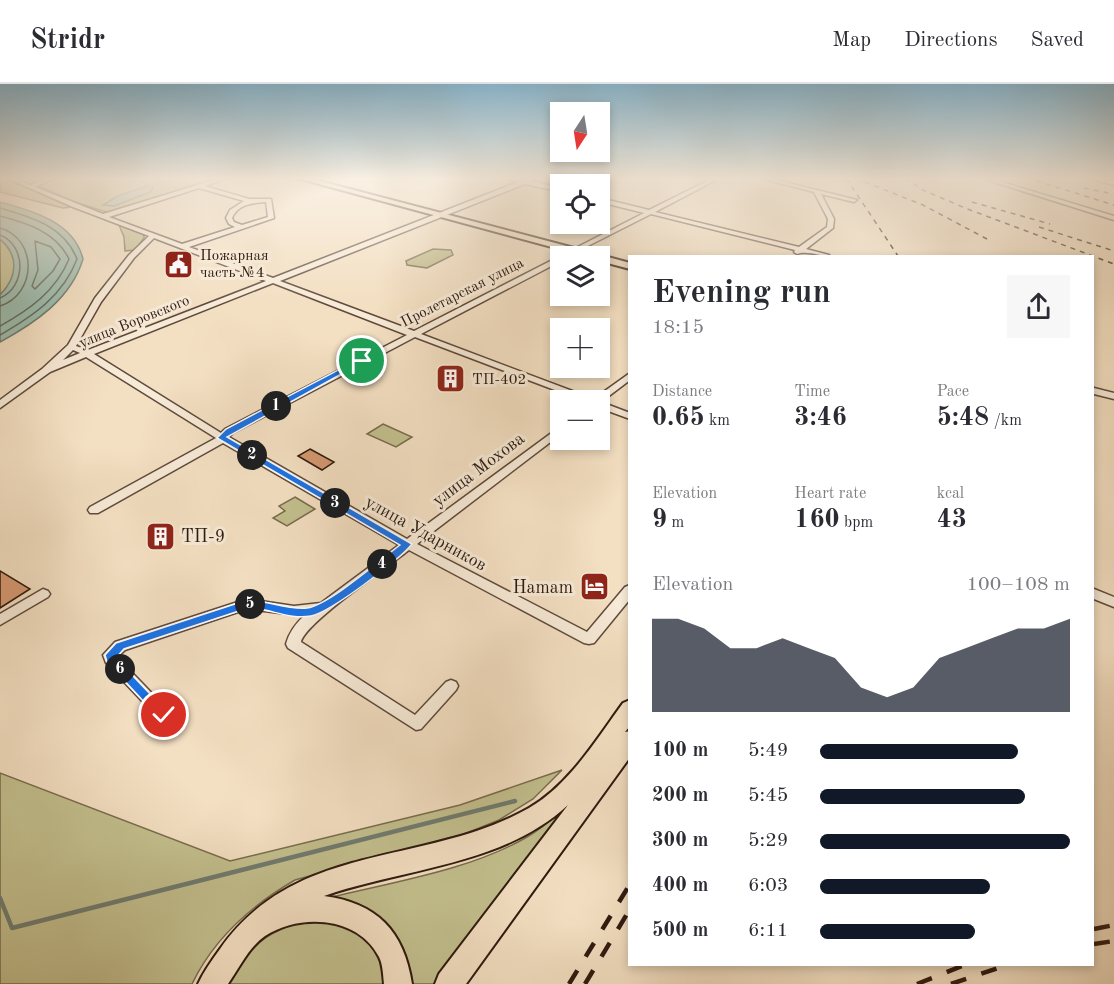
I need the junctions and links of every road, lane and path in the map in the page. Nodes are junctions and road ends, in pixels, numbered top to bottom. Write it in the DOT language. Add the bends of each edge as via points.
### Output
graph roads {
  1 [pos="115,220"];
  2 [pos="229,220"];
  3 [pos="265,220"];
  4 [pos="427,220"];
  5 [pos="459,220"];
  6 [pos="634,220"];
  7 [pos="682,220"];
  8 [pos="829,220"];
  9 [pos="242,228"];
  10 [pos="155,235"];
  11 [pos="184,246"];
  12 [pos="555,246"];
  13 [pos="584,246"];
  14 [pos="801,250"];
  15 [pos="794,255"];
  16 [pos="823,255"];
  17 [pos="610,261"];
  18 [pos="550,263"];
  19 [pos="628,265"];
  20 [pos="274,280"];
  21 [pos="415,334"];
  22 [pos="71,347"];
  23 [pos="86,354"];
  24 [pos="46,370"];
  25 [pos="628,378"];
  26 [pos="562,390"];
  27 [pos="610,391"];
  28 [pos="1094,391"];
  29 [pos="1114,396"];
  30 [pos="0,405"];
  31 [pos="610,409"];
  32 [pos="628,415"];
  33 [pos="550,437"];
  34 [pos="221,438"];
  35 [pos="94,510"];
  36 [pos="407,544"];
  37 [pos="628,592"];
  38 [pos="43,594"];
  39 [pos="1094,594"];
  40 [pos="1114,602"];
  41 [pos="331,603"];
  42 [pos="0,620"];
  43 [pos="451,686"];
  44 [pos="628,712"];
  45 [pos="164,715"];
  46 [pos="628,743"];
  47 [pos="249,928"];
  48 [pos="212,984"];
  49 [pos="398,984"];
  50 [pos="449,984"];
  1 -- 10 [label="street"];
  2 -- 9 [label="street"];
  3 -- 9 [label="street"];
  4 -- 20 [label="street, улица Воровского"];
  5 -- 12 [label="main road"];
  6 -- 13 [label="street, Пролетарская улица"];
  7 -- 14 [label="street"];
  8 -- 14 [label="street" via="826,232"];
  9 -- 11 [label="street"];
  10 -- 11 [label="street"];
  10 -- 22 [label="street" via="139,247 92,308 85,329"];
  11 -- 20 [label="street"];
  14 -- 15 [label="street"];
  14 -- 16 [label="street"];
  17 -- 19 [label="main road"];
  18 -- 21 [label="street, Пролетарская улица"];
  20 -- 21 [label="street"];
  20 -- 23 [label="street, улица Воровского"];
  21 -- 26 [label="street"];
  21 -- 34 [label="street, Пролетарская улица" via="229,430"];
  22 -- 23 [label="street, улица Ударников"];
  22 -- 24 [label="street"];
  23 -- 24 [label="street, улица Воровского"];
  23 -- 34 [label="street, улица Ударников"];
  24 -- 30 [label="street"];
  25 -- 27 [label="street"];
  28 -- 29 [label="street"];
  31 -- 32 [label="street"];
  33 -- 36 [label="street, улица Мохова"];
  34 -- 35 [label="street, Пролетарская улица"];
  34 -- 36 [label="street, улица Ударников"];
  36 -- 37 [label="street, улица Ударников" via="589,639"];
  36 -- 41 [label="street, улица Мохова"];
  38 -- 42 [label="street"];
  39 -- 40 [label="street"];
  41 -- 43 [label="street, улица Мохова" via="298,631 293,644 416,724"];
  41 -- 45 [label="street" via="298,613 247,604 120,646 110,655 111,659"];
  44 -- 47 [label="main road" via="572,786 540,813 507,832 308,888 273,908"];
  46 -- 50 [label="main road"];
  47 -- 48 [label="main road"];
  47 -- 49 [label="main road" via="303,910 348,912 374,927 386,942"];
}
